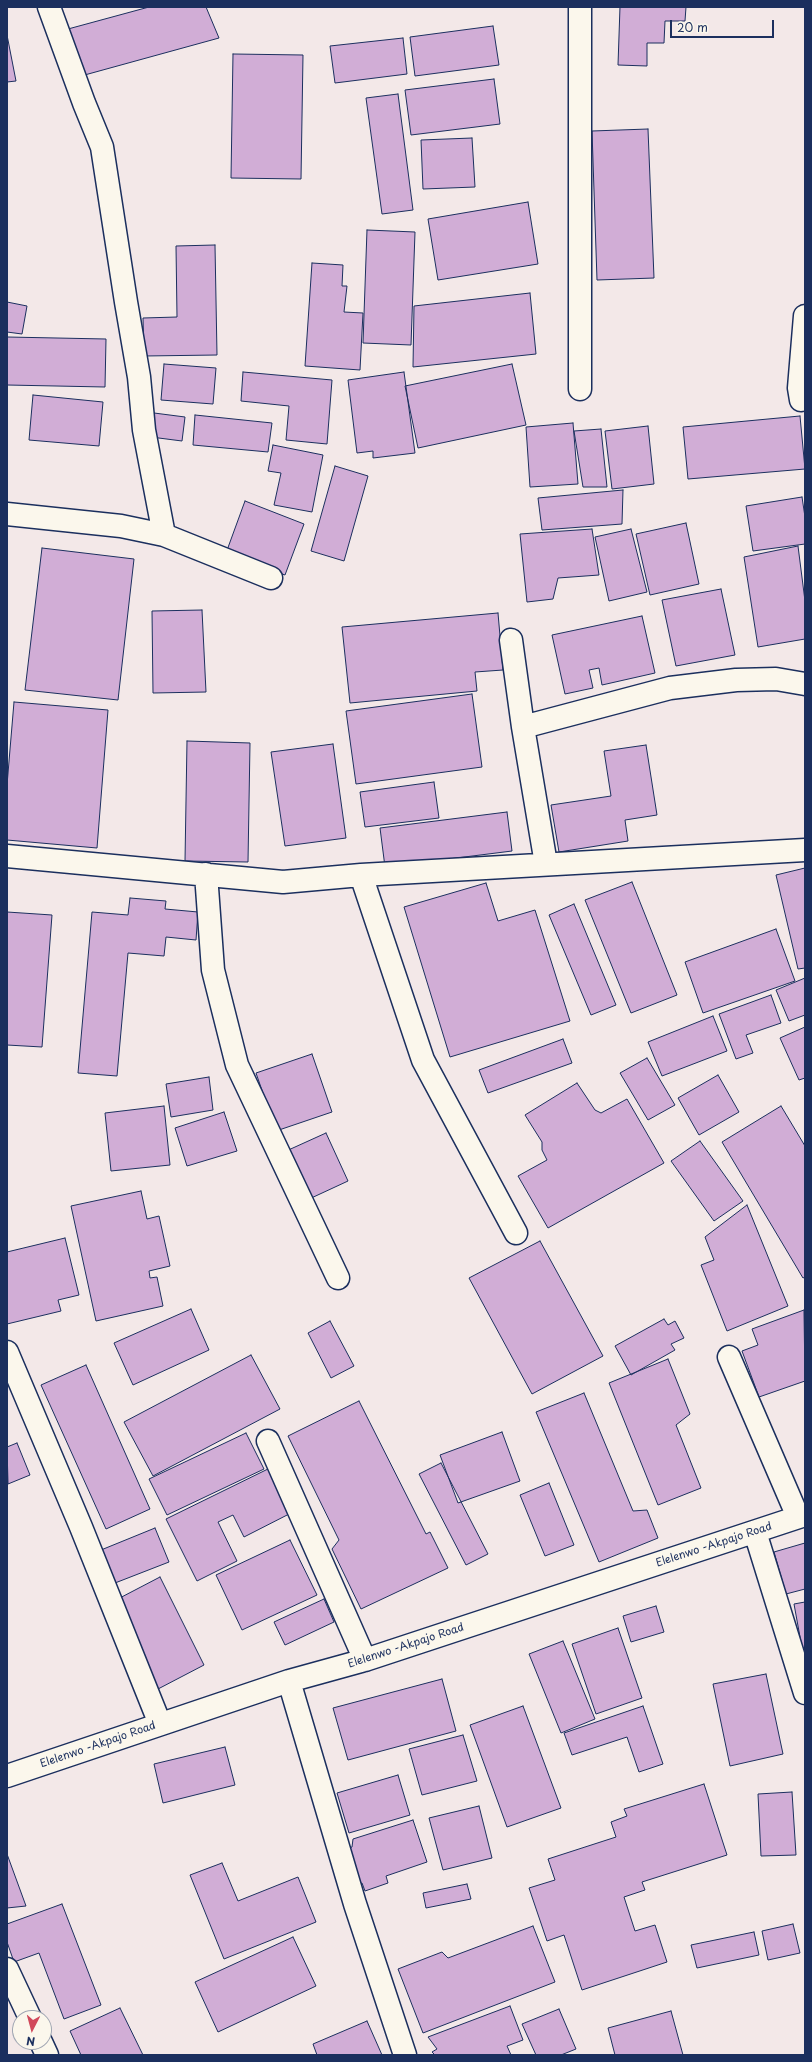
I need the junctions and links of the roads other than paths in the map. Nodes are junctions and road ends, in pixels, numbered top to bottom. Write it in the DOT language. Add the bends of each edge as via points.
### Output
graph roads {
  1 [pos="49,7"];
  2 [pos="580,7"];
  3 [pos="805,316"];
  4 [pos="580,389"];
  5 [pos="801,400"];
  6 [pos="7,514"];
  7 [pos="164,535"];
  8 [pos="271,578"];
  9 [pos="512,640"];
  10 [pos="805,684"];
  11 [pos="523,727"];
  12 [pos="805,850"];
  13 [pos="7,856"];
  14 [pos="546,864"];
  15 [pos="206,874"];
  16 [pos="361,874"];
  17 [pos="516,1233"];
  18 [pos="338,1278"];
  19 [pos="7,1352"];
  20 [pos="729,1357"];
  21 [pos="268,1441"];
  22 [pos="801,1516"];
  23 [pos="755,1532"];
  24 [pos="365,1660"];
  25 [pos="289,1681"];
  26 [pos="805,1693"];
  27 [pos="160,1724"];
  28 [pos="7,1776"];
  29 [pos="7,1969"];
  30 [pos="26,2010"];
  31 [pos="405,2055"];
  1 -- 7 [label="street" via="102,147 140,377 144,430"];
  2 -- 4 [label="street"];
  3 -- 5 [label="street" via="799,388"];
  6 -- 7 [label="street" via="121,526"];
  7 -- 8 [label="street"];
  9 -- 11 [label="street"];
  10 -- 11 [label="street" via="776,679 736,680 670,688"];
  11 -- 14 [label="street"];
  12 -- 14 [label="street"];
  13 -- 15 [label="street"];
  14 -- 16 [label="street"];
  15 -- 16 [label="street" via="283,882"];
  15 -- 18 [label="street" via="213,970 238,1065"];
  16 -- 17 [label="street" via="423,1060"];
  19 -- 27 [label="street"];
  20 -- 22 [label="street"];
  21 -- 24 [label="street"];
  22 -- 23 [label="street, Elelenwo -Akpajo Road"];
  23 -- 24 [label="street, Elelenwo -Akpajo Road"];
  23 -- 26 [label="street"];
  24 -- 25 [label="street, Elelenwo -Akpajo Road"];
  25 -- 27 [label="street, Elelenwo -Akpajo Road"];
  25 -- 31 [label="street" via="355,1904"];
  27 -- 28 [label="street, Elelenwo -Akpajo Road"];
  29 -- 30 [label="street"];
}
